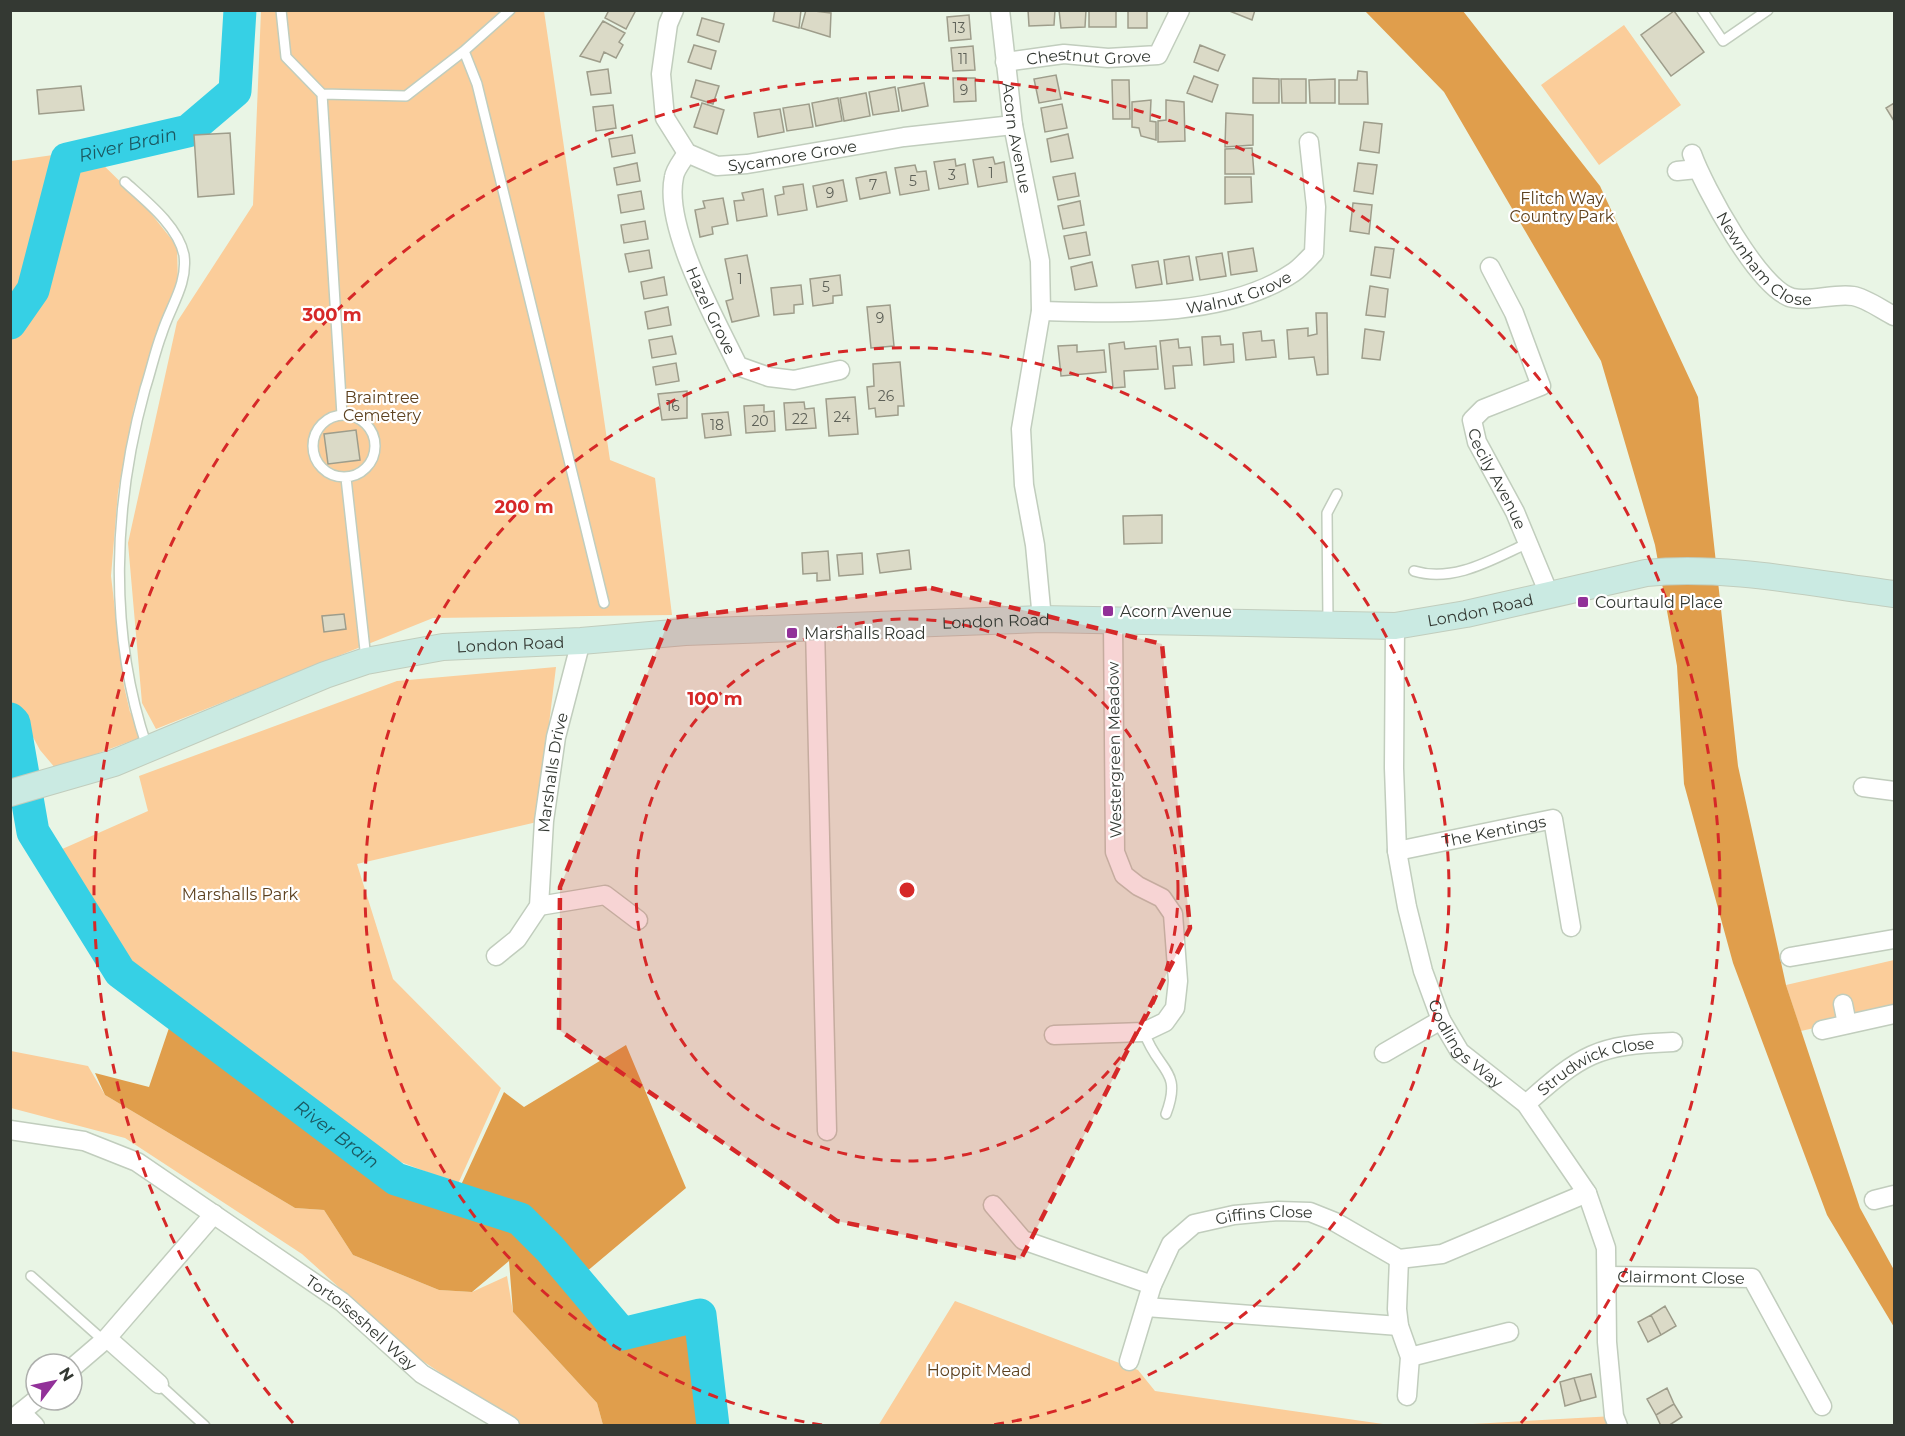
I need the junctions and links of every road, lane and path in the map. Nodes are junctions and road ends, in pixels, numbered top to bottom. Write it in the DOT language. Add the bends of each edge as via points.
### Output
graph roads {
  1 [pos="281,10"];
  2 [pos="510,10"];
  3 [pos="674,10"];
  4 [pos="1000,10"];
  5 [pos="1180,10"];
  6 [pos="1702,10"];
  7 [pos="1768,10"];
  8 [pos="464,51"];
  9 [pos="1005,62"];
  10 [pos="322,94"];
  11 [pos="1013,125"];
  12 [pos="1309,142"];
  13 [pos="687,153"];
  14 [pos="1677,171"];
  15 [pos="125,182"];
  16 [pos="1490,267"];
  17 [pos="1041,311"];
  18 [pos="1894,316"];
  19 [pos="840,370"];
  20 [pos="342,415"];
  21 [pos="346,478"];
  22 [pos="1336,494"];
  23 [pos="1526,544"];
  24 [pos="1414,571"];
  25 [pos="1549,594"];
  26 [pos="1894,594"];
  27 [pos="604,603"];
  28 [pos="1041,619"];
  29 [pos="1113,622"];
  30 [pos="1328,624"];
  31 [pos="1395,626"];
  32 [pos="815,627"];
  33 [pos="581,641"];
  34 [pos="366,661"];
  35 [pos="147,749"];
  36 [pos="1863,787"];
  37 [pos="1894,791"];
  38 [pos="12,793"];
  39 [pos="1397,851"];
  40 [pos="539,906"];
  41 [pos="638,920"];
  42 [pos="1571,927"];
  43 [pos="1894,939"];
  44 [pos="496,956"];
  45 [pos="1790,957"];
  46 [pos="1844,1004"];
  47 [pos="1894,1014"];
  48 [pos="1441,1020"];
  49 [pos="1847,1024"];
  50 [pos="1822,1030"];
  51 [pos="1144,1032"];
  52 [pos="1054,1035"];
  53 [pos="1673,1042"];
  54 [pos="1384,1053"];
  55 [pos="1526,1104"];
  56 [pos="1166,1114"];
  57 [pos="10,1130"];
  58 [pos="826,1131"];
  59 [pos="1587,1193"];
  60 [pos="1894,1195"];
  61 [pos="1874,1200"];
  62 [pos="993,1205"];
  63 [pos="214,1215"];
  64 [pos="1399,1259"];
  65 [pos="31,1276"];
  66 [pos="1607,1276"];
  67 [pos="1152,1286"];
  68 [pos="1146,1307"];
  69 [pos="1399,1326"];
  70 [pos="1509,1332"];
  71 [pos="105,1340"];
  72 [pos="1410,1357"];
  73 [pos="84,1358"];
  74 [pos="1130,1361"];
  75 [pos="159,1384"];
  76 [pos="1407,1396"];
  77 [pos="1822,1406"];
  78 [pos="14,1412"];
  79 [pos="34,1425"];
  80 [pos="205,1425"];
  81 [pos="510,1425"];
  82 [pos="1618,1425"];
  1 -- 10 [label="lane" via="286,57"];
  2 -- 8 [label="lane"];
  3 -- 13 [label="street" via="668,24 661,75 665,118"];
  4 -- 9 [label="street, Acorn Avenue"];
  5 -- 9 [label="street, Chestnut Grove" via="1158,55 1108,58 1064,54"];
  6 -- 7 [label="lane" via="1723,41"];
  8 -- 10 [label="lane" via="406,96"];
  8 -- 27 [label="lane" via="477,84"];
  9 -- 11 [label="street, Acorn Avenue"];
  10 -- 20 [label="lane"];
  11 -- 13 [label="street, Sycamore Grove" via="904,137 747,164 717,166"];
  11 -- 17 [label="street, Acorn Avenue" via="1040,261"];
  12 -- 17 [label="street, Walnut Grove" via="1316,207 1314,252 1294,272 1263,288 1221,302 1120,313"];
  13 -- 19 [label="street, Hazel Grove" via="674,176 673,218 738,366 769,377 794,380"];
  14 -- 18 [label="street, Newnham Close" via="1695,161 1740,244 1776,290 1792,298 1854,296"];
  15 -- 35 [label="lane" via="174,232 182,247 184,267 142,403 119,535 118,578 125,647 136,714"];
  16 -- 23 [label="street, Cecily Avenue" via="1514,313 1541,386 1483,409 1472,420 1477,442 1515,512"];
  17 -- 28 [label="street, Acorn Avenue" via="1021,429"];
  20 -- 21 [label="lane" via="322,424 314,437 313,452 325,471"];
  20 -- 21 [label="lane" via="364,421 374,433 376,448 372,463 361,474"];
  21 -- 34 [label="lane"];
  22 -- 30 [label="lane" via="1327,513"];
  23 -- 24 [label="lane" via="1474,567 1444,575 1428,576"];
  23 -- 25 [label="street, Cecily Avenue"];
  25 -- 26 [label="street, London Road" via="1671,570"];
  25 -- 31 [label="street, London Road"];
  28 -- 29 [label="street, London Road"];
  28 -- 32 [label="street, London Road"];
  29 -- 30 [label="street, London Road"];
  29 -- 51 [label="street, Westergreen Meadow" via="1115,852 1124,875 1162,898 1173,914 1177,958 1175,1008 1165,1022"];
  30 -- 31 [label="street, London Road"];
  31 -- 39 [label="street, Godlings Way"];
  32 -- 33 [label="street, London Road"];
  32 -- 58 [label="street"];
  33 -- 34 [label="street, London Road" via="443,647"];
  33 -- 40 [label="street, Marshalls Drive" via="556,737 544,820"];
  34 -- 35 [label="street, London Road"];
  35 -- 38 [label="street, London Road" via="114,763"];
  36 -- 37 [label="street"];
  39 -- 42 [label="street, The Kentings" via="1553,819"];
  39 -- 48 [label="street, Godlings Way" via="1423,971"];
  40 -- 41 [label="street" via="606,895"];
  40 -- 44 [label="street" via="517,939"];
  43 -- 45 [label="street"];
  46 -- 49 [label="street"];
  47 -- 49 [label="street"];
  48 -- 54 [label="street"];
  48 -- 55 [label="street, Godlings Way" via="1460,1052"];
  49 -- 50 [label="street"];
  51 -- 52 [label="street, Westergreen Meadow"];
  51 -- 56 [label="lane" via="1151,1051 1173,1083"];
  53 -- 55 [label="street, Strudwick Close" via="1628,1044 1595,1053 1570,1065"];
  55 -- 59 [label="street, Godlings Way"];
  57 -- 63 [label="street, Tortoiseshell Way" via="84,1141 137,1162"];
  59 -- 64 [label="street" via="1442,1254"];
  59 -- 66 [label="street, Godlings Way" via="1606,1248"];
  60 -- 61 [label="street"];
  62 -- 67 [label="street" via="1023,1240"];
  63 -- 71 [label="street"];
  63 -- 81 [label="street, Tortoiseshell Way" via="342,1302 422,1374"];
  64 -- 67 [label="street, Giffins Close" via="1310,1212 1233,1215 1194,1224 1171,1244"];
  64 -- 69 [label="street"];
  65 -- 71 [label="lane"];
  66 -- 77 [label="street, Clairmont Close" via="1752,1278"];
  66 -- 82 [label="street, Godlings Way" via="1607,1342"];
  67 -- 68 [label="street, Giffins Close"];
  68 -- 69 [label="street"];
  68 -- 74 [label="street, Giffins Close"];
  69 -- 72 [label="street"];
  70 -- 72 [label="street"];
  71 -- 73 [label="street"];
  71 -- 75 [label="street"];
  72 -- 76 [label="street"];
  75 -- 80 [label="lane"];
  78 -- 79 [label="street"];
}
